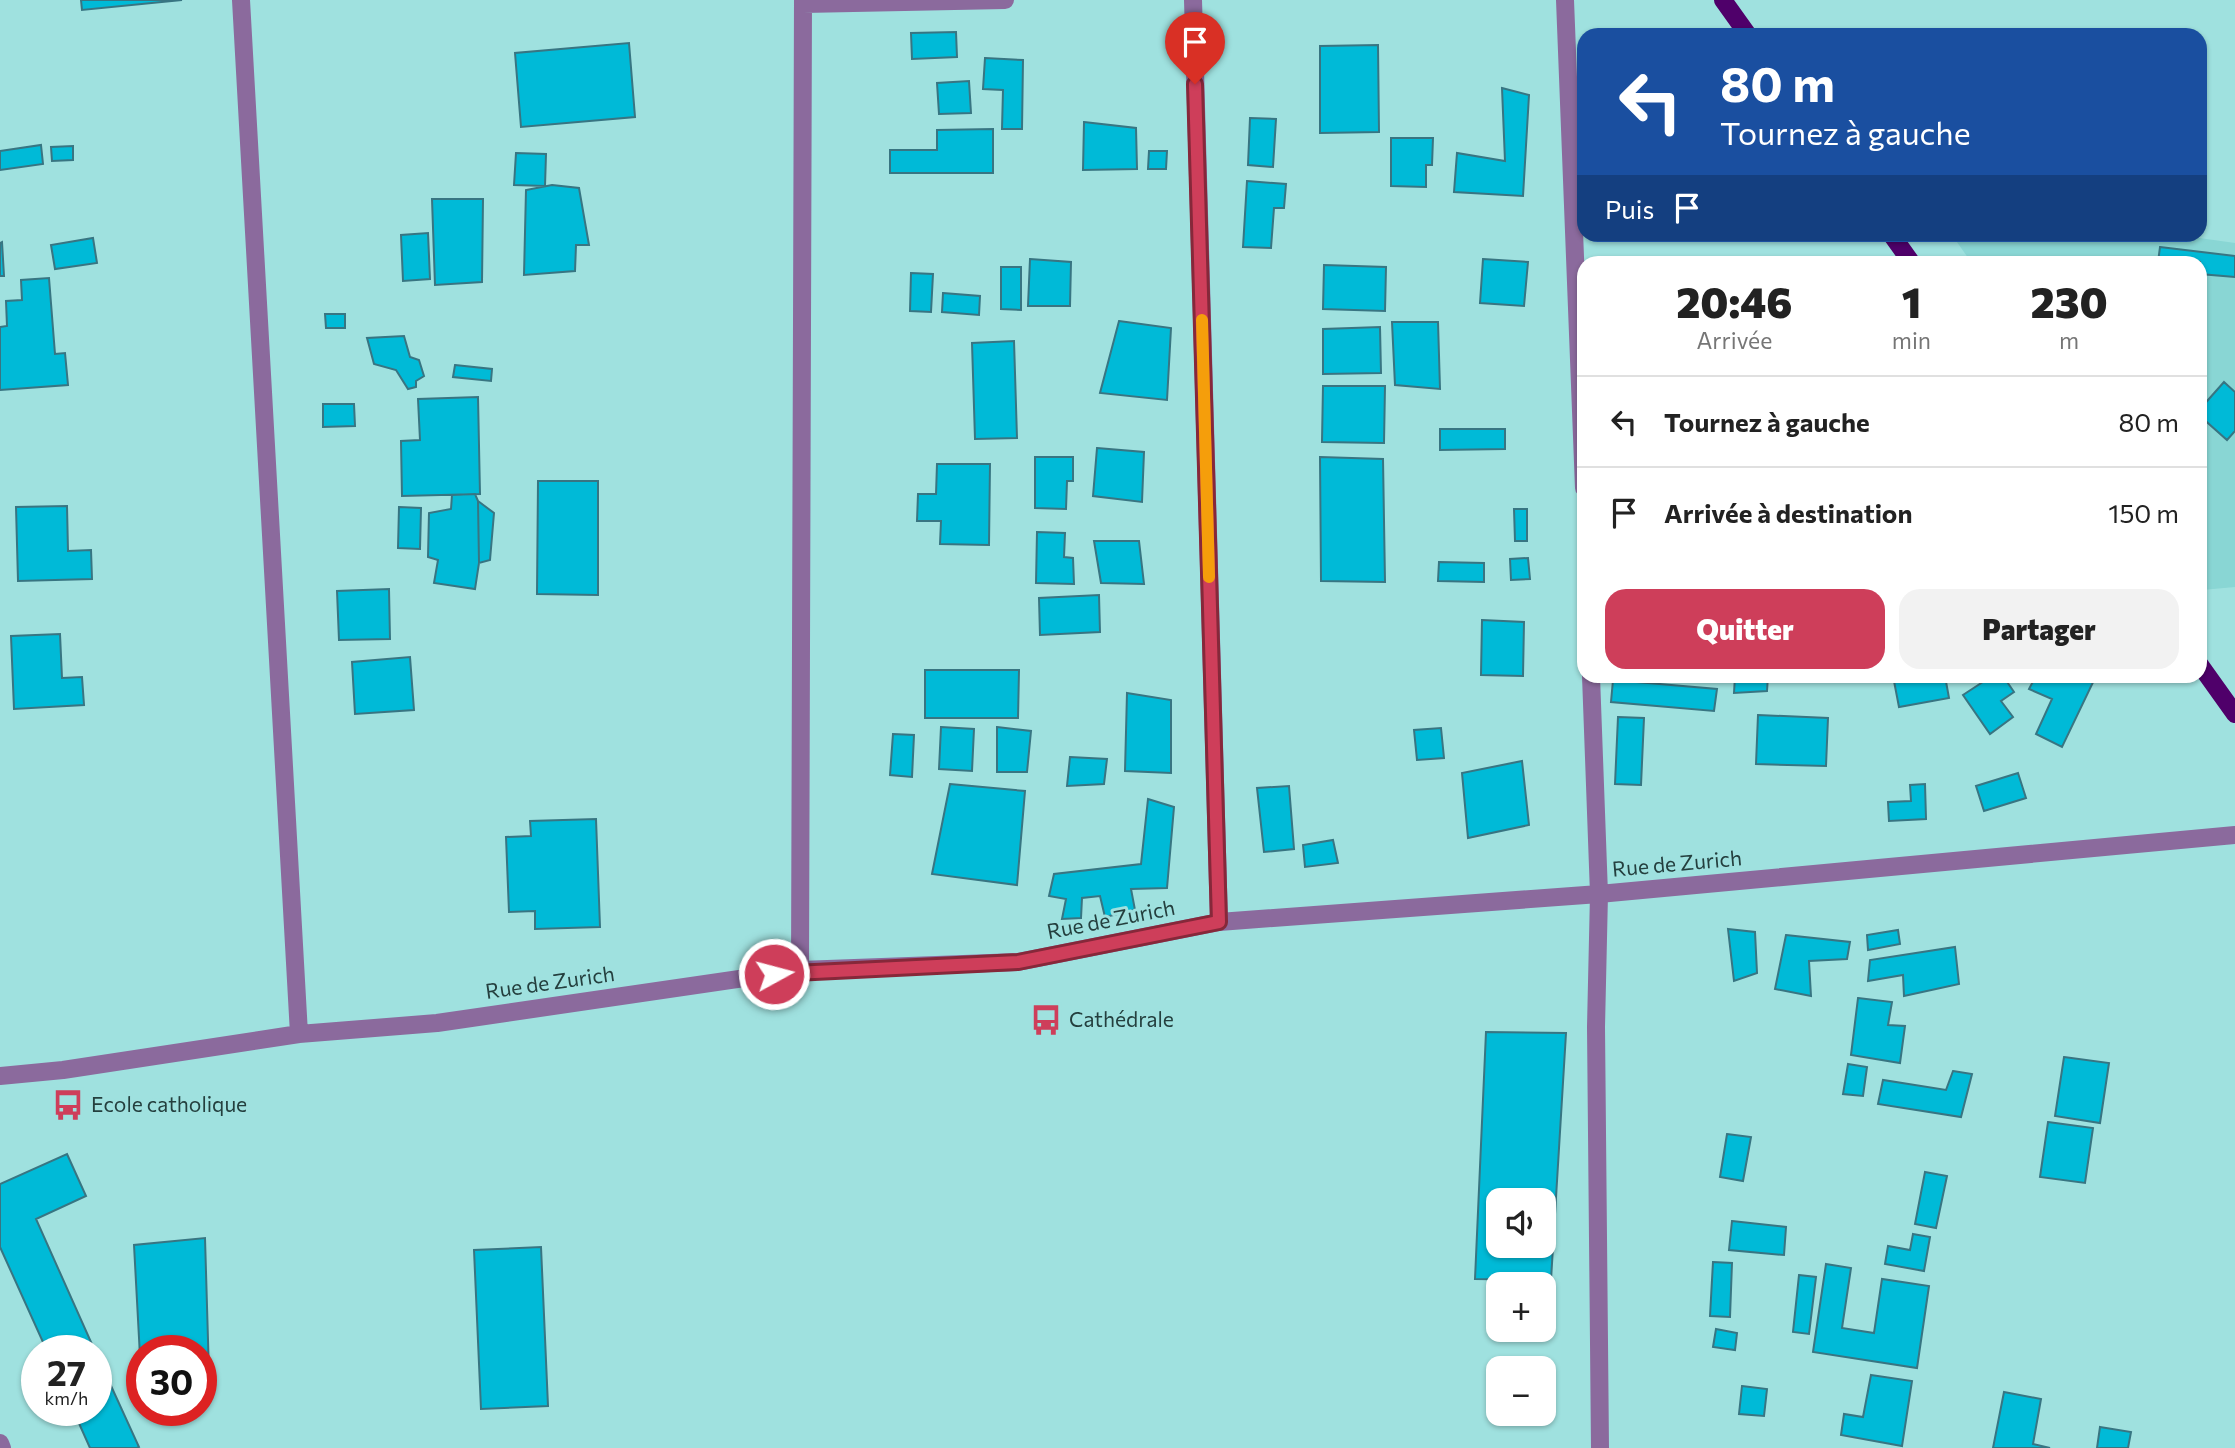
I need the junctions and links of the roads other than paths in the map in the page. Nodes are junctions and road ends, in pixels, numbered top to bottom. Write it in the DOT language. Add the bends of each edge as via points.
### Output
graph roads {
  1 [pos="241,0"];
  2 [pos="1005,0"];
  3 [pos="1193,0"];
  4 [pos="1565,0"];
  5 [pos="1723,0"];
  6 [pos="803,2"];
  7 [pos="1743,28"];
  8 [pos="1577,308"];
  9 [pos="2207,675"];
  10 [pos="1591,683"];
  11 [pos="2235,714"];
  12 [pos="2235,835"];
  13 [pos="1599,894"];
  14 [pos="1219,922"];
  15 [pos="800,970"];
  16 [pos="299,1034"];
  17 [pos="0,1076"];
  18 [pos="0,1443"];
  19 [pos="2,1448"];
  20 [pos="1600,1448"];
  1 -- 16 [label="street"];
  2 -- 6 [label="street"];
  3 -- 14 [label="street"];
  4 -- 8 [label="street"];
  5 -- 7 [label="main road"];
  6 -- 15 [label="street"];
  9 -- 11 [label="main road"];
  10 -- 13 [label="street"];
  12 -- 13 [label="street, Rue de Zurich"];
  13 -- 14 [label="street, Rue de Zurich"];
  13 -- 20 [label="street"];
  14 -- 15 [label="street, Rue de Zurich" via="1018,962"];
  15 -- 16 [label="street, Rue de Zurich" via="437,1023"];
  16 -- 17 [label="street, Rue de Zurich"];
  18 -- 19 [label="street"];
}
